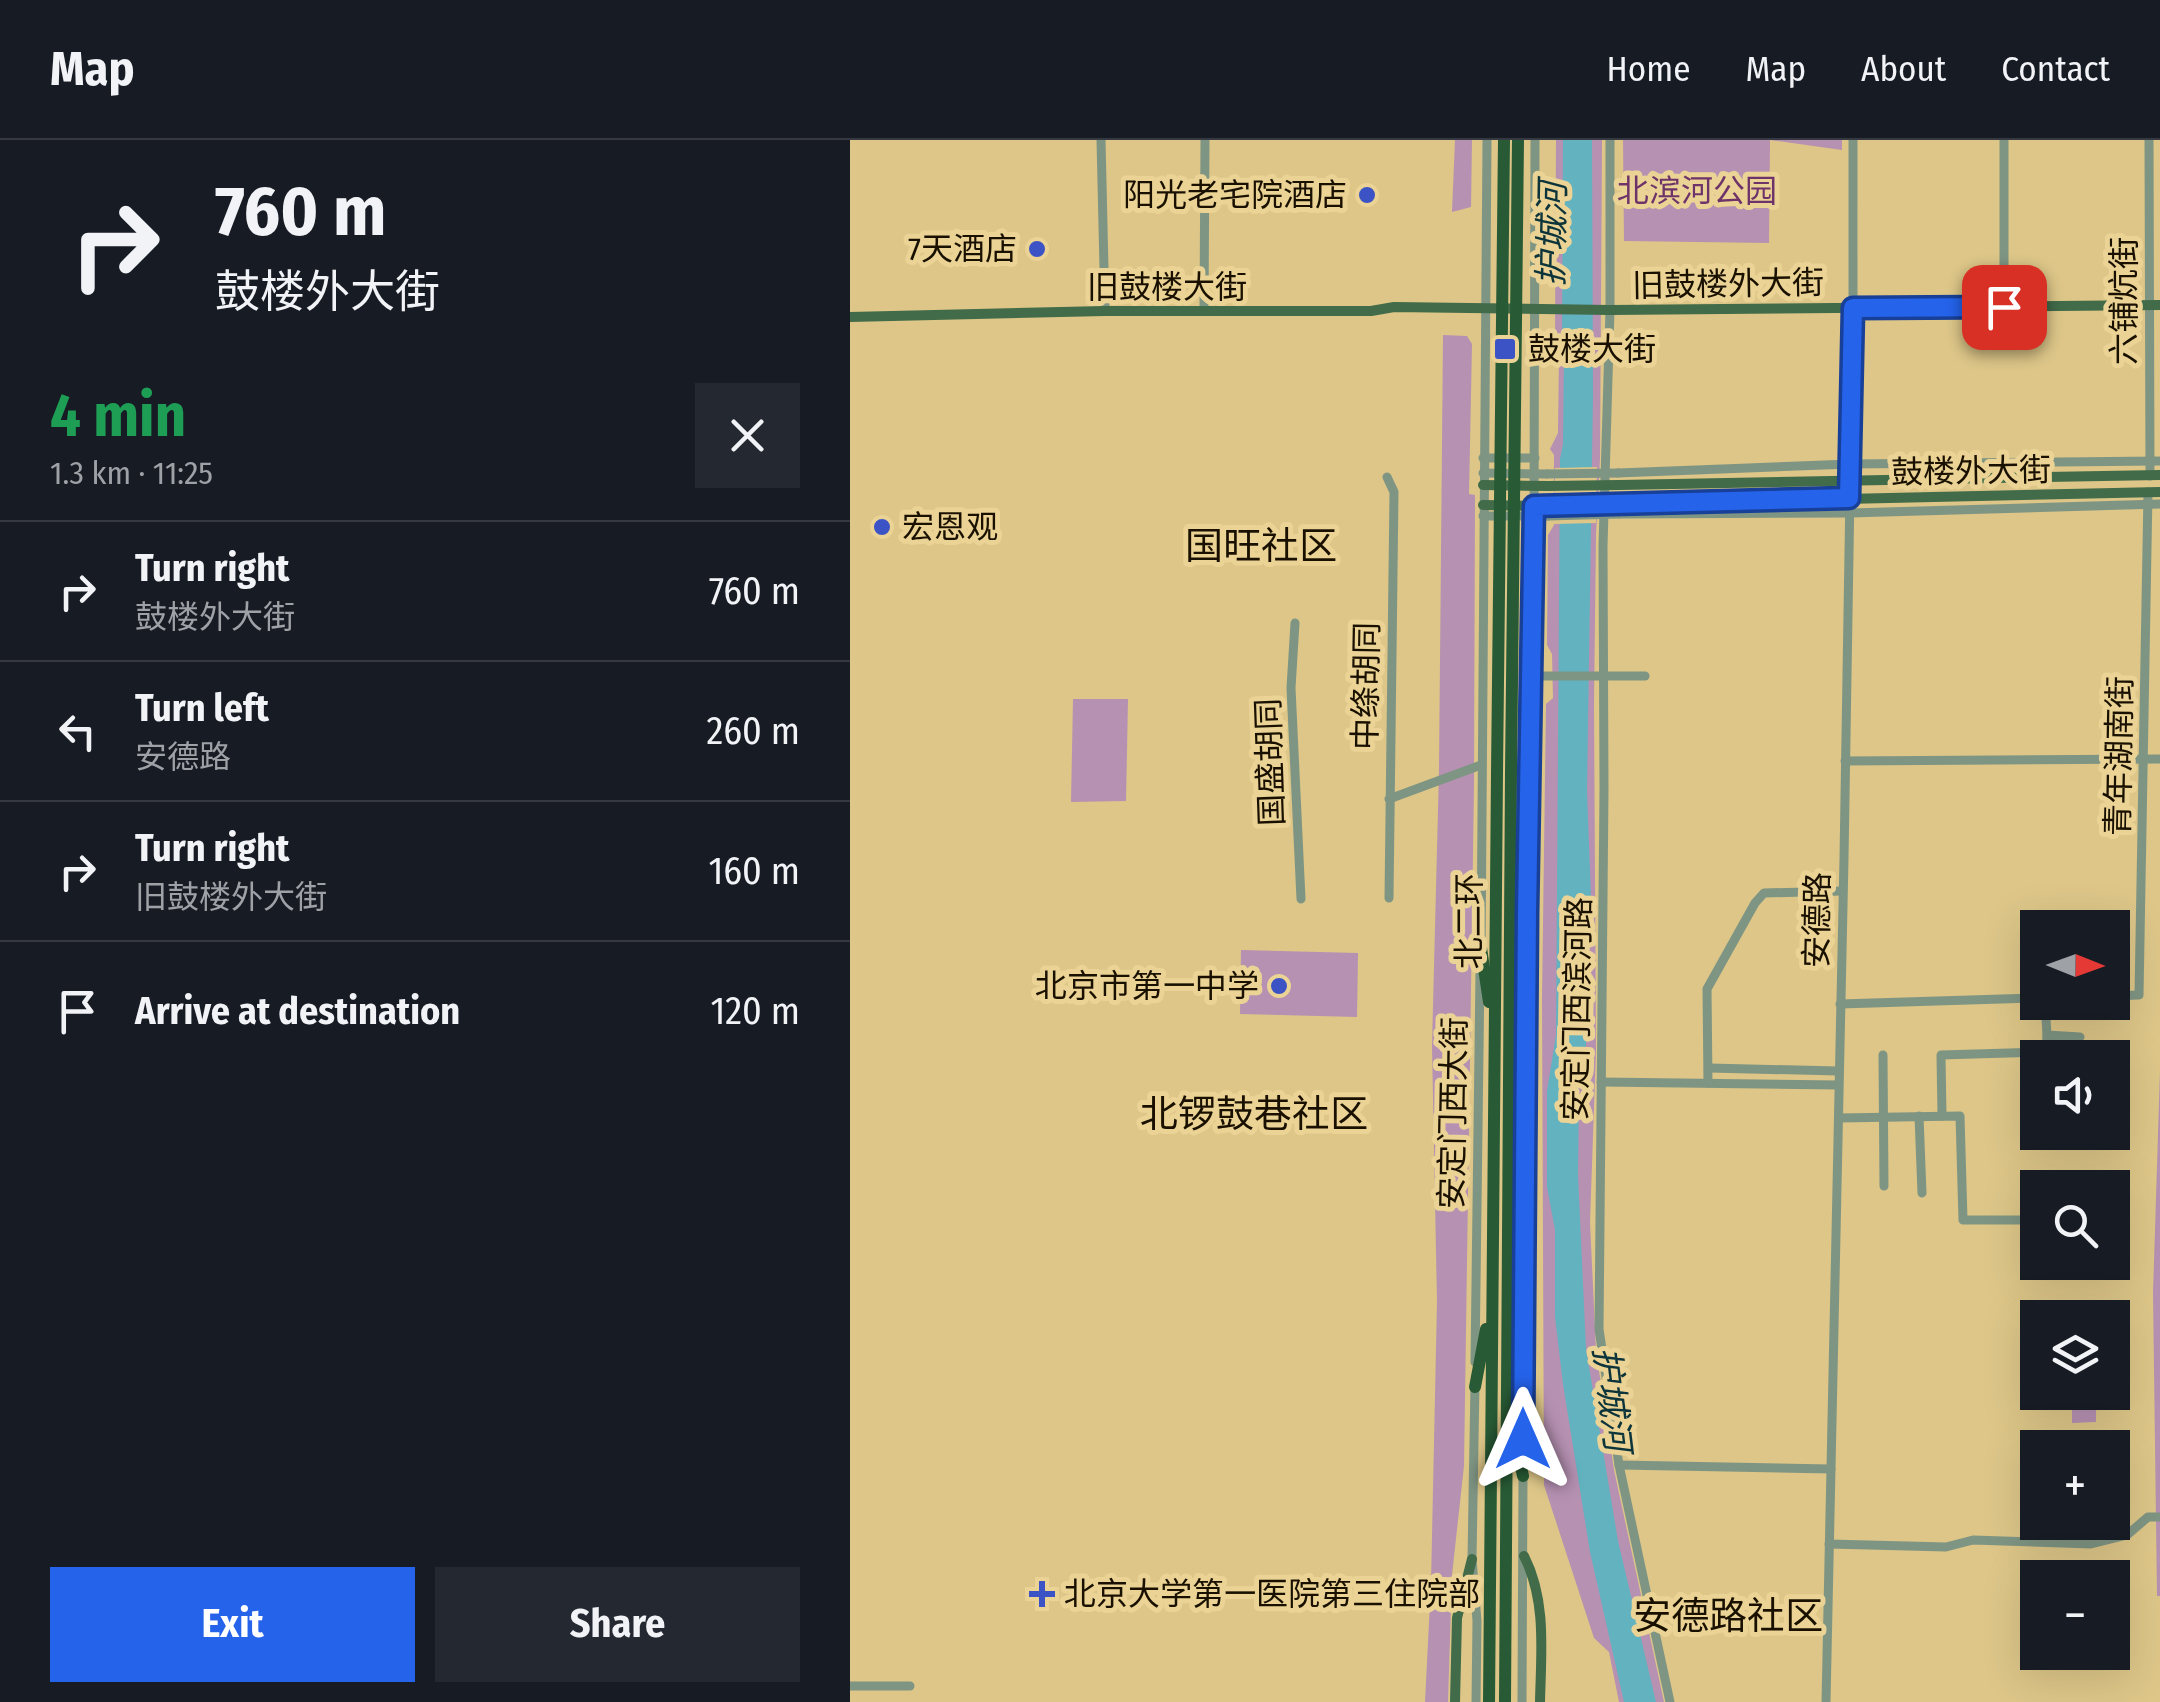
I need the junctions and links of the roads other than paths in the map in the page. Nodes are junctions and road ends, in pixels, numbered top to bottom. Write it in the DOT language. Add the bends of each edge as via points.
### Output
graph roads {
  1 [pos="1101,140"];
  2 [pos="1204,140"];
  3 [pos="1487,140"];
  4 [pos="1504,140"];
  5 [pos="1518,140"];
  6 [pos="1535,140"];
  7 [pos="1610,140"];
  8 [pos="1853,140"];
  9 [pos="2004,140"];
  10 [pos="2149,140"];
  11 [pos="1486,261"];
  12 [pos="1535,261"];
  13 [pos="2155,305"];
  14 [pos="2004,307"];
  15 [pos="1485,308"];
  16 [pos="1853,308"];
  17 [pos="1536,310"];
  18 [pos="1610,310"];
  19 [pos="1105,311"];
  20 [pos="1204,311"];
  21 [pos="850,317"];
  22 [pos="1483,458"];
  23 [pos="1534,458"];
  24 [pos="2155,461"];
  25 [pos="1850,464"];
  26 [pos="2155,475"];
  27 [pos="1387,476"];
  28 [pos="1483,479"];
  29 [pos="1618,479"];
  30 [pos="1534,480"];
  31 [pos="1850,480"];
  32 [pos="2152,496"];
  33 [pos="1849,498"];
  34 [pos="2160,504"];
  35 [pos="1619,509"];
  36 [pos="1483,511"];
  37 [pos="1534,511"];
  38 [pos="1850,513"];
  39 [pos="1483,538"];
  40 [pos="1534,538"];
  41 [pos="1295,624"];
  42 [pos="1531,676"];
  43 [pos="1645,676"];
  44 [pos="2160,758"];
  45 [pos="2144,760"];
  46 [pos="1845,761"];
  47 [pos="1481,765"];
  48 [pos="1389,800"];
  49 [pos="1842,891"];
  50 [pos="1388,898"];
  51 [pos="1300,899"];
  52 [pos="1527,912"];
  53 [pos="1481,948"];
  54 [pos="2130,995"];
  55 [pos="2020,999"];
  56 [pos="1840,1004"];
  57 [pos="2046,1020"];
  58 [pos="2047,1035"];
  59 [pos="2080,1036"];
  60 [pos="1502,1038"];
  61 [pos="2047,1040"];
  62 [pos="2020,1055"];
  63 [pos="1883,1056"];
  64 [pos="1709,1068"];
  65 [pos="1838,1071"];
  66 [pos="1601,1082"];
  67 [pos="1708,1082"];
  68 [pos="1838,1085"];
  69 [pos="1919,1116"];
  70 [pos="1942,1116"];
  71 [pos="1883,1117"];
  72 [pos="1839,1118"];
  73 [pos="1884,1186"];
  74 [pos="1922,1193"];
  75 [pos="2020,1220"];
  76 [pos="1492,1297"];
  77 [pos="1475,1387"];
  78 [pos="1508,1407"];
  79 [pos="1619,1465"];
  80 [pos="1831,1469"];
  81 [pos="1523,1476"];
  82 [pos="2160,1517"];
  83 [pos="1829,1544"];
  84 [pos="1524,1556"];
  85 [pos="1472,1558"];
  86 [pos="850,1686"];
  87 [pos="910,1686"];
  88 [pos="1455,1702"];
  89 [pos="1476,1702"];
  90 [pos="1489,1702"];
  91 [pos="1505,1702"];
  92 [pos="1522,1702"];
  93 [pos="1540,1702"];
  94 [pos="1670,1702"];
  95 [pos="1826,1702"];
  1 -- 19 [label="street"];
  2 -- 20 [label="street"];
  3 -- 11 [label="street, 安定门西大街"];
  4 -- 60 [label="highway, 北二环, bridge" via="1497,774"];
  5 -- 60 [label="highway, 北二环, bridge"];
  6 -- 12 [label="street"];
  7 -- 18 [label="street, 安定门西滨河路"];
  8 -- 16 [label="street, 安德路"];
  9 -- 14 [label="street"];
  10 -- 13 [label="street, 六铺炕街"];
  11 -- 12 [label="street"];
  11 -- 15 [label="street, 安定门西大街"];
  12 -- 17 [label="street"];
  13 -- 14 [label="main road, 旧鼓楼外大街"];
  13 -- 24 [label="street, 六铺炕街"];
  14 -- 16 [label="main road, 旧鼓楼外大街"];
  15 -- 17 [label="main road, 旧鼓楼大街"];
  15 -- 20 [label="main road, 旧鼓楼大街"];
  15 -- 22 [label="street, 安定门西大街"];
  16 -- 18 [label="main road, 旧鼓楼外大街"];
  16 -- 25 [label="street, 安德路"];
  17 -- 18 [label="main road, 旧鼓楼外大街"];
  17 -- 23 [label="street"];
  18 -- 66 [label="street, 安定门西滨河路"];
  19 -- 20 [label="main road, 旧鼓楼大街"];
  19 -- 21 [label="main road, 旧鼓楼大街"];
  22 -- 23 [label="street"];
  22 -- 28 [label="street, 安定门西大街"];
  23 -- 30 [label="street"];
  24 -- 25 [label="street, 鼓楼外大街"];
  24 -- 26 [label="street, 六铺炕街"];
  25 -- 29 [label="street, 鼓楼外大街"];
  25 -- 31 [label="street, 安德路"];
  26 -- 31 [label="main road, 鼓楼外大街"];
  27 -- 48 [label="street, 中绦胡同" via="1394,492"];
  28 -- 30 [label="main road, 鼓楼外大街"];
  28 -- 36 [label="street, 安定门西大街"];
  29 -- 30 [label="main road, 鼓楼外大街, bridge"];
  29 -- 31 [label="main road, 鼓楼外大街"];
  30 -- 37 [label="street"];
  31 -- 33 [label="street, 安德路"];
  32 -- 33 [label="main road, 鼓楼外大街"];
  32 -- 34 [label="street, 鼓楼外大街"];
  32 -- 38 [label="street, 鼓楼外大街"];
  32 -- 45 [label="street, 青年湖南街"];
  33 -- 35 [label="main road, 鼓楼外大街"];
  33 -- 38 [label="street, 安德路"];
  35 -- 37 [label="main road, 鼓楼外大街, bridge"];
  35 -- 38 [label="street, 鼓楼外大街"];
  36 -- 37 [label="main road, 鼓楼外大街"];
  36 -- 39 [label="street, 安定门西大街"];
  37 -- 40 [label="street"];
  38 -- 46 [label="street, 安德路"];
  39 -- 40 [label="street"];
  39 -- 47 [label="street, 安定门西大街"];
  40 -- 42 [label="street"];
  41 -- 51 [label="street, 国盛胡同" via="1291,688"];
  42 -- 43 [label="street, bridge"];
  42 -- 52 [label="street"];
  44 -- 45 [label="street"];
  45 -- 46 [label="street"];
  45 -- 54 [label="street, 青年湖南街" via="2139,995"];
  46 -- 49 [label="street, 安德路"];
  47 -- 48 [label="street"];
  47 -- 53 [label="street, 安定门西大街"];
  48 -- 50 [label="street, 中绦胡同"];
  49 -- 56 [label="street, 安德路"];
  49 -- 64 [label="street" via="1764,892 1755,902 1708,989"];
  52 -- 60 [label="highway"];
  52 -- 81 [label="street"];
  53 -- 60 [label="highway"];
  53 -- 77 [label="street, 安定门西大街"];
  55 -- 56 [label="street"];
  56 -- 65 [label="street, 安德路"];
  57 -- 58 [label="street"];
  58 -- 59 [label="street"];
  58 -- 61 [label="street"];
  60 -- 76 [label="highway, 北二环"];
  60 -- 78 [label="highway, 北二环"];
  62 -- 70 [label="street" via="1941,1055"];
  63 -- 71 [label="street"];
  64 -- 65 [label="street"];
  64 -- 67 [label="street"];
  65 -- 68 [label="street, 安德路"];
  66 -- 67 [label="street"];
  66 -- 79 [label="street, 安定门西滨河路" via="1599,1329"];
  67 -- 68 [label="street"];
  68 -- 72 [label="street, 安德路"];
  69 -- 70 [label="street"];
  69 -- 71 [label="street"];
  69 -- 74 [label="street"];
  70 -- 75 [label="street" via="1960,1116 1962,1220"];
  71 -- 72 [label="street"];
  71 -- 73 [label="street"];
  72 -- 80 [label="street, 安德路"];
  76 -- 77 [label="highway"];
  76 -- 90 [label="highway, 北二环"];
  77 -- 85 [label="street, 安定门西大街"];
  78 -- 81 [label="highway"];
  78 -- 91 [label="highway, 北二环"];
  79 -- 80 [label="street"];
  79 -- 94 [label="street, 安定门西滨河路"];
  80 -- 83 [label="street, 安德路"];
  81 -- 84 [label="street"];
  82 -- 83 [label="street" via="2148,1517 2126,1536 2092,1544"];
  83 -- 95 [label="street, 安德路"];
  84 -- 92 [label="street"];
  84 -- 93 [label="main road" via="1541,1616"];
  85 -- 88 [label="main road" via="1456,1618"];
  85 -- 89 [label="street, 安定门西大街"];
  86 -- 87 [label="street"];
}
